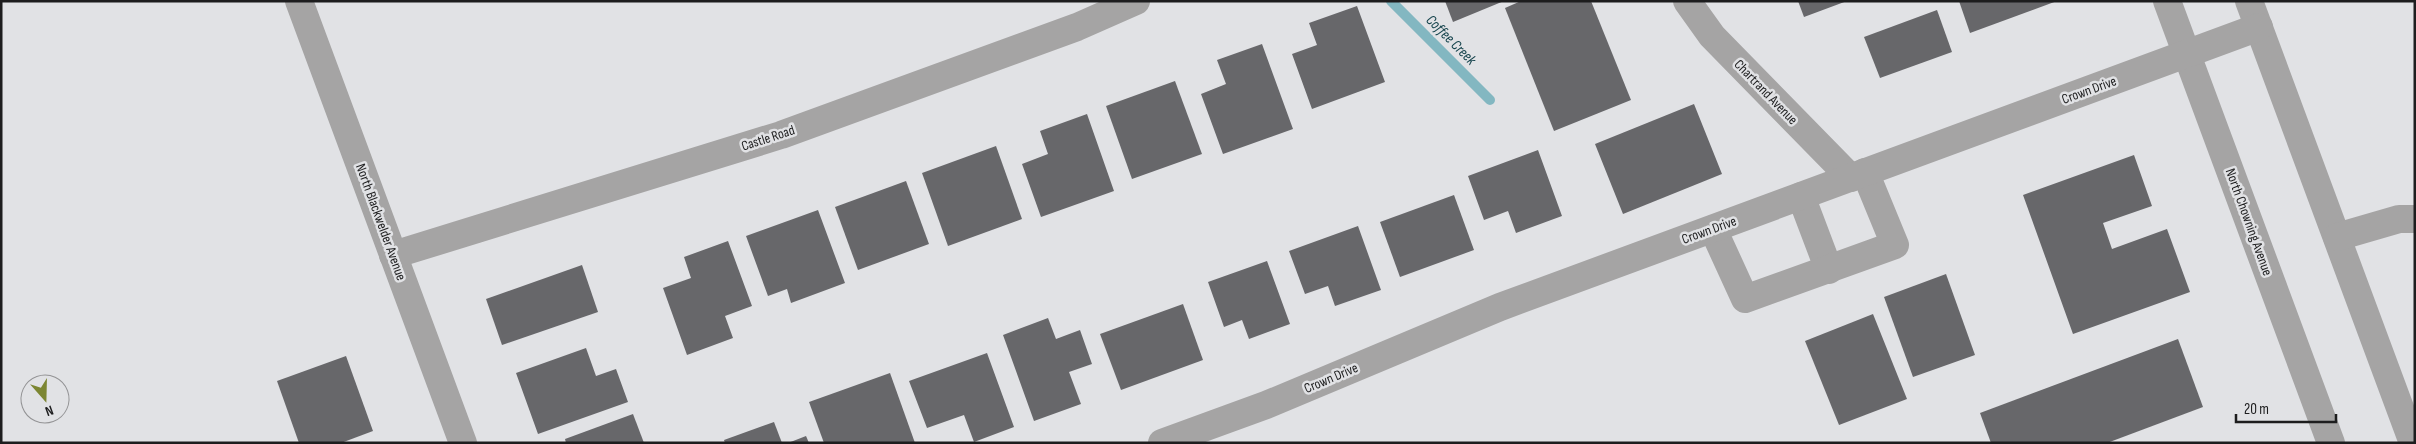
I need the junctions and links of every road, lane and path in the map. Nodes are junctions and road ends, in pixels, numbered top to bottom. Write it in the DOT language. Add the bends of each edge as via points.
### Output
graph roads {
  1 [pos="299,1"];
  2 [pos="1136,1"];
  3 [pos="1687,1"];
  4 [pos="2167,1"];
  5 [pos="2249,1"];
  6 [pos="2259,27"];
  7 [pos="2186,54"];
  8 [pos="1858,175"];
  9 [pos="1801,196"];
  10 [pos="2415,219"];
  11 [pos="1713,229"];
  12 [pos="2337,236"];
  13 [pos="393,255"];
  14 [pos="1829,270"];
  15 [pos="463,443"];
  16 [pos="1162,443"];
  17 [pos="2331,443"];
  18 [pos="2413,443"];
  1 -- 13 [label="street, North Blackwelder Avenue"];
  2 -- 13 [label="street, Castle Road" via="1077,27 781,134"];
  3 -- 8 [label="street, Chartrand Avenue" via="1712,36"];
  4 -- 7 [label="street, North Chowning Avenue"];
  5 -- 6 [label="street"];
  6 -- 7 [label="street, Crown Drive"];
  6 -- 12 [label="street"];
  7 -- 8 [label="street, Crown Drive"];
  7 -- 17 [label="street, North Chowning Avenue"];
  8 -- 9 [label="street, Crown Drive"];
  8 -- 14 [label="street" via="1894,245"];
  9 -- 11 [label="street, Crown Drive"];
  9 -- 14 [label="street"];
  10 -- 12 [label="street" via="2399,218"];
  11 -- 14 [label="street" via="1745,299"];
  11 -- 16 [label="street, Crown Drive" via="1500,307 1266,405"];
  12 -- 18 [label="street"];
  13 -- 15 [label="street, North Blackwelder Avenue"];
}
